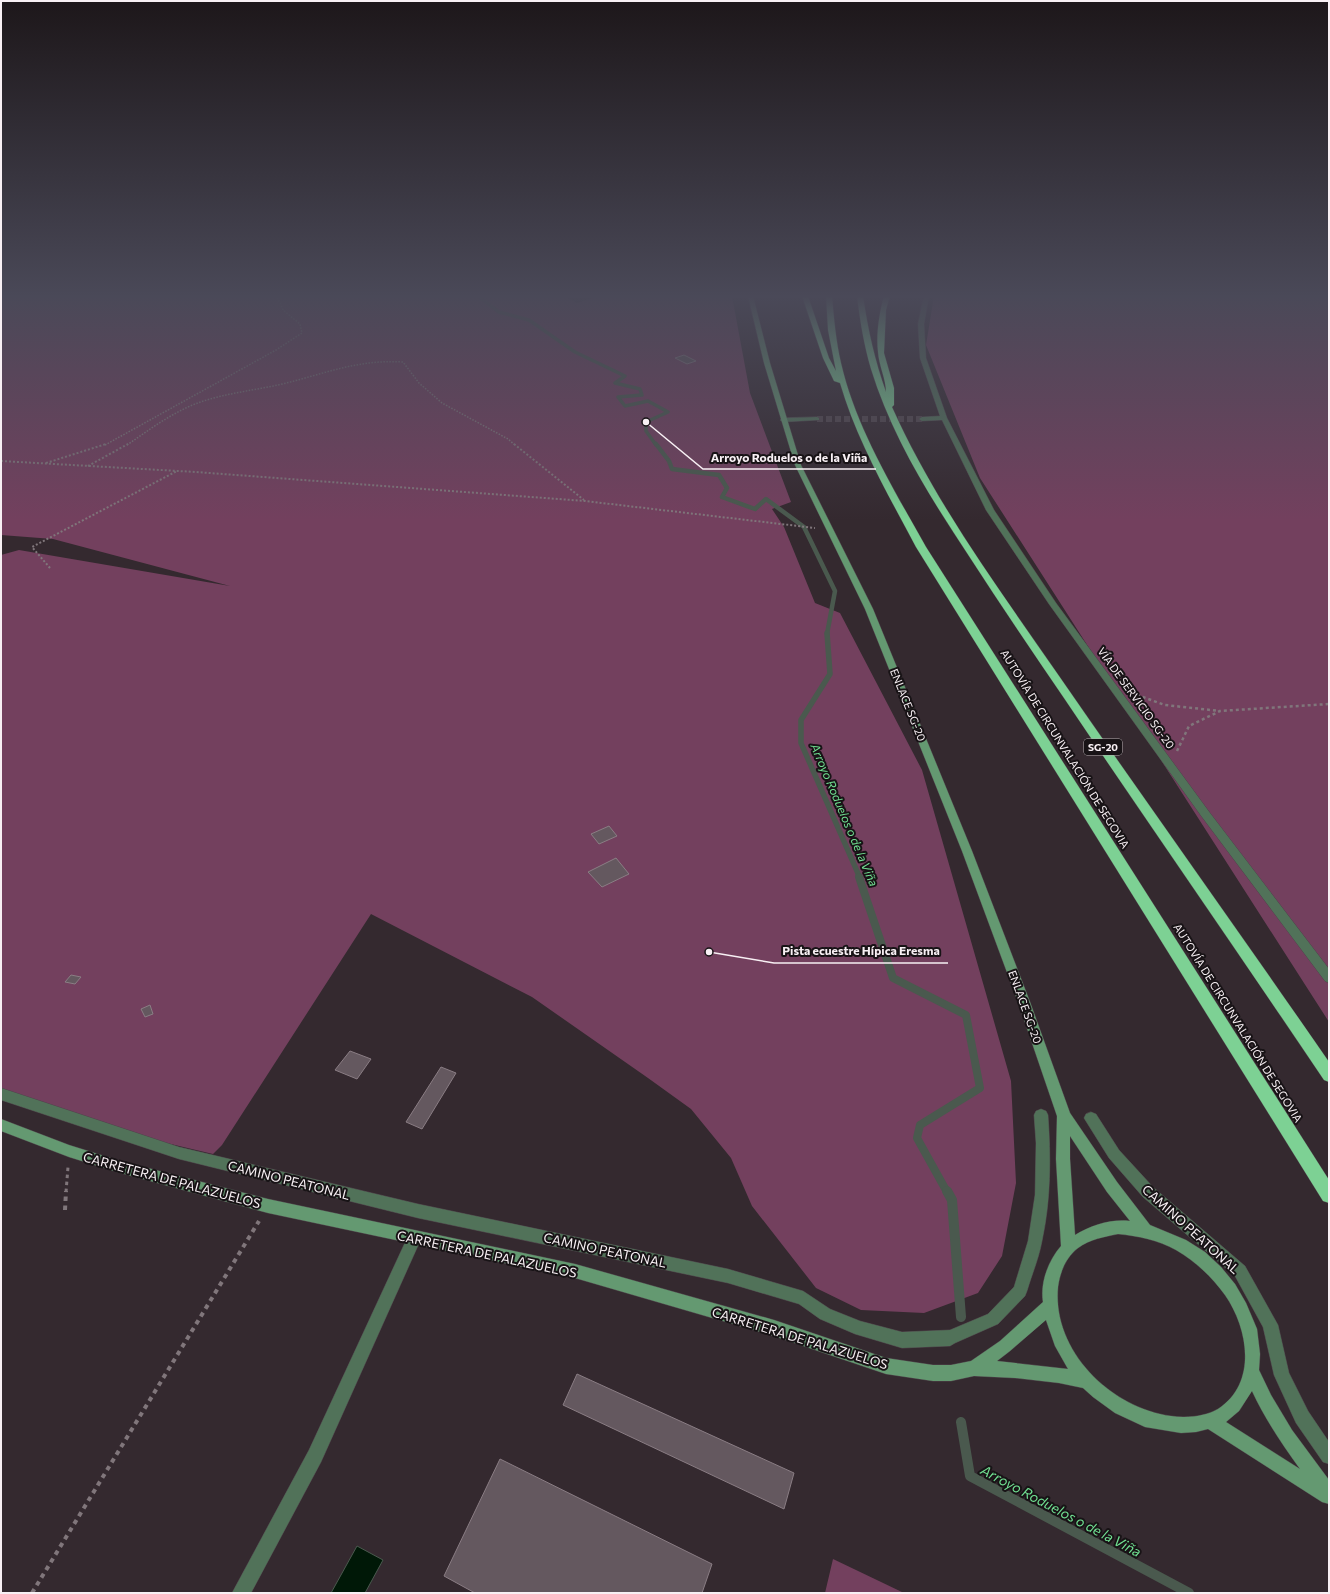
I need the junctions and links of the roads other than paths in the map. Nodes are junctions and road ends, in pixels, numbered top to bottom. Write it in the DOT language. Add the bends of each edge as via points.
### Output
graph roads {
  1 [pos="770,370"];
  2 [pos="832,370"];
  3 [pos="841,370"];
  4 [pos="874,370"];
  5 [pos="885,370"];
  6 [pos="927,370"];
  7 [pos="850,405"];
  8 [pos="890,412"];
  9 [pos="944,418"];
  10 [pos="817,419"];
  11 [pos="922,419"];
  12 [pos="783,420"];
  13 [pos="1329,978"];
  14 [pos="1329,1074"];
  15 [pos="1,1094"];
  16 [pos="1041,1115"];
  17 [pos="1064,1116"];
  18 [pos="1091,1118"];
  19 [pos="1,1124"];
  20 [pos="1329,1195"];
  21 [pos="1144,1229"];
  22 [pos="414,1239"];
  23 [pos="1068,1246"];
  24 [pos="1050,1306"];
  25 [pos="974,1368"];
  26 [pos="1252,1372"];
  27 [pos="1087,1381"];
  28 [pos="1210,1422"];
  29 [pos="1329,1456"];
  30 [pos="1329,1494"];
  31 [pos="1329,1497"];
  32 [pos="241,1593"];
  1 -- 12 [label="street, ENLACE SG-20"];
  2 -- 7 [label="highway"];
  3 -- 7 [label="highway, AUTOVÍA DE CIRCUNVALACIÓN DE SEGOVIA"];
  4 -- 8 [label="highway, SG-20"];
  5 -- 8 [label="highway" via="890,388"];
  6 -- 9 [label="street, VÍA DE SERVICIO SG-20"];
  7 -- 20 [label="highway, AUTOVÍA DE CIRCUNVALACIÓN DE SEGOVIA" via="871,457 921,547"];
  8 -- 14 [label="highway, SG-20" via="930,492 1010,613"];
  9 -- 11 [label="street"];
  9 -- 13 [label="street, VÍA DE SERVICIO SG-20" via="990,510 1053,604 1170,766"];
  10 -- 12 [label="street"];
  12 -- 17 [label="street, ENLACE SG-20" via="798,465 868,609 967,851"];
  15 -- 16 [label="street, CAMINO PEATONAL" via="179,1153 418,1211 728,1276 803,1298 825,1314 860,1329 902,1340 950,1338 993,1319 1020,1291 1035,1241 1042,1195"];
  17 -- 21 [label="street, ENLACE SG-20"];
  17 -- 23 [label="street, ENLACE SG-20" via="1063,1159"];
  18 -- 29 [label="street, CAMINO PEATONAL" via="1114,1154 1148,1192 1240,1271 1270,1325 1282,1375 1302,1417"];
  19 -- 22 [label="street, CARRETERA DE PALAZUELOS" via="110,1164 268,1206"];
  21 -- 23 [label="street" via="1118,1226 1106,1228 1086,1234"];
  21 -- 26 [label="street" via="1169,1238 1191,1251 1223,1280 1237,1300 1245,1318 1251,1338"];
  22 -- 25 [label="street, CARRETERA DE PALAZUELOS" via="575,1271 774,1328 886,1366 933,1373 951,1373"];
  22 -- 32 [label="street" via="315,1456"];
  23 -- 24 [label="street" via="1060,1257 1052,1278"];
  24 -- 25 [label="street, CARRETERA DE PALAZUELOS" via="1005,1346"];
  24 -- 27 [label="street" via="1061,1342"];
  25 -- 27 [label="street, CARRETERA DE PALAZUELOS" via="1058,1374"];
  26 -- 28 [label="street" via="1237,1403 1225,1414"];
  26 -- 30 [label="street" via="1265,1401 1286,1436"];
  27 -- 28 [label="street" via="1117,1406 1150,1421 1178,1426"];
  28 -- 31 [label="street"];
}
